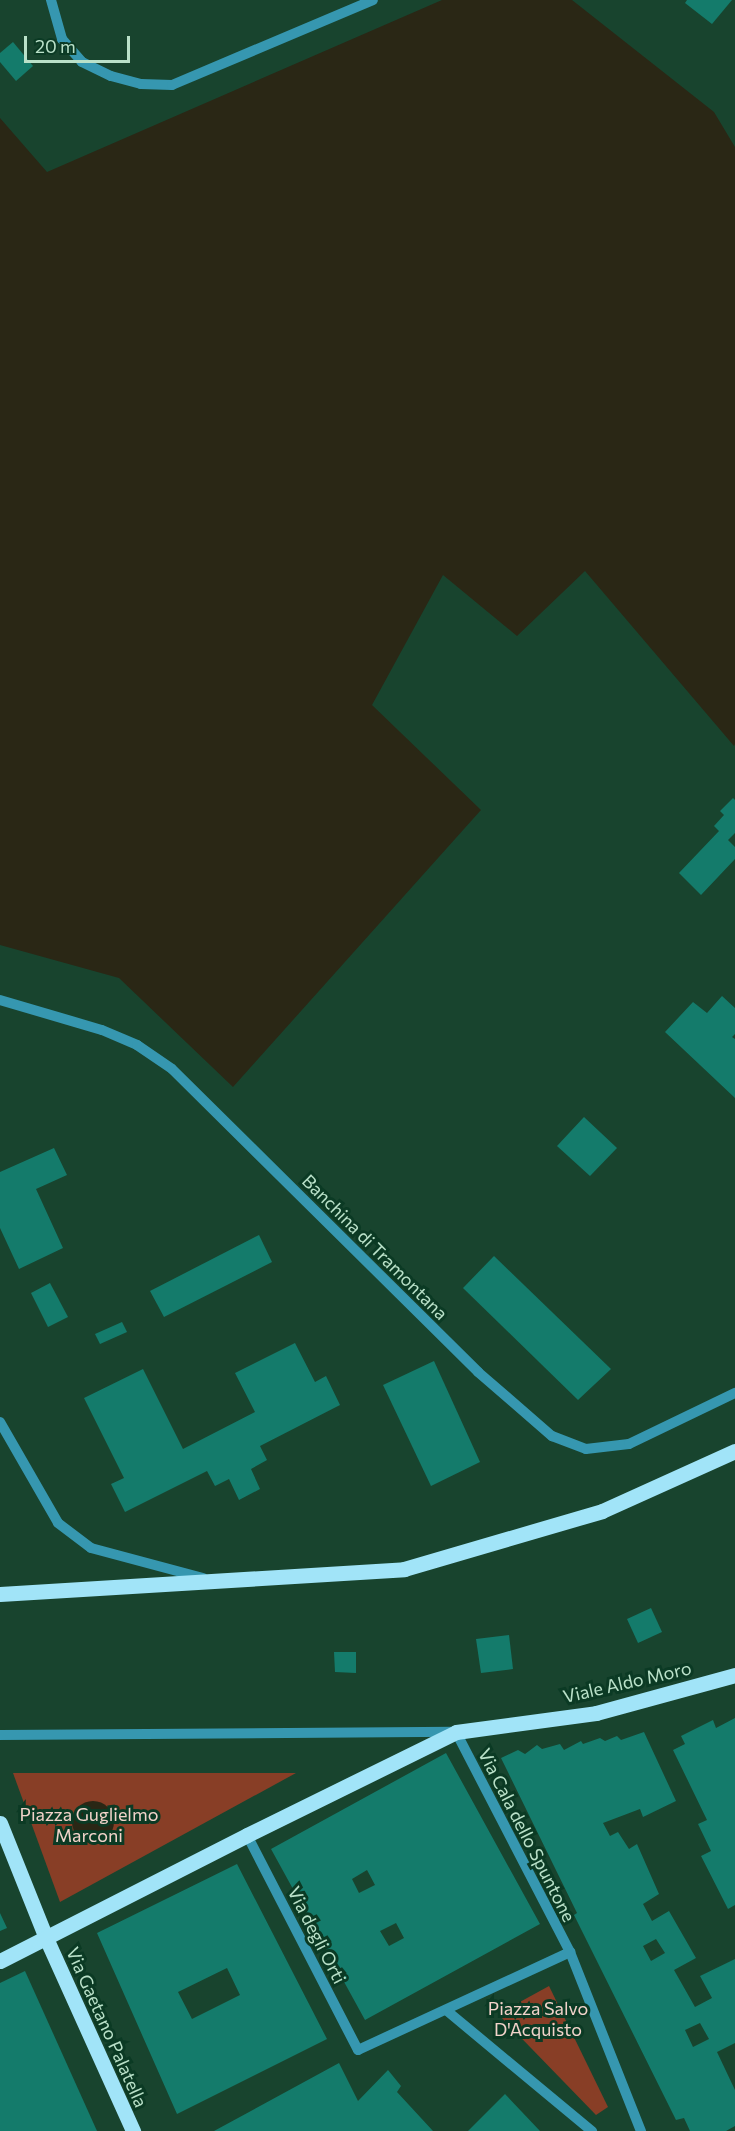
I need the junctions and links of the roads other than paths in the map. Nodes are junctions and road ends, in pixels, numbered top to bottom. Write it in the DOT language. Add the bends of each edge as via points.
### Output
graph roads {
  1 [pos="51,0"];
  2 [pos="373,0"];
  3 [pos="0,1000"];
  4 [pos="735,1393"];
  5 [pos="0,1422"];
  6 [pos="0,1442"];
  7 [pos="15,1443"];
  8 [pos="735,1451"];
  9 [pos="212,1581"];
  10 [pos="0,1594"];
  11 [pos="735,1675"];
  12 [pos="456,1732"];
  13 [pos="0,1735"];
  14 [pos="0,1823"];
  15 [pos="246,1835"];
  16 [pos="46,1938"];
  17 [pos="570,1952"];
  18 [pos="0,1961"];
  19 [pos="446,2010"];
  20 [pos="133,2131"];
  21 [pos="592,2131"];
  22 [pos="641,2131"];
  1 -- 2 [label="street" via="62,39 82,62 141,84 172,85"];
  3 -- 4 [label="street, Banchina di Tramontana" via="102,1030 137,1045 172,1069 478,1372 552,1436 586,1449 629,1444"];
  5 -- 7 [label="street"];
  6 -- 7 [label="street"];
  7 -- 9 [label="street" via="58,1523 91,1548"];
  8 -- 9 [label="main road" via="602,1510 405,1569"];
  9 -- 10 [label="main road"];
  11 -- 12 [label="main road, Viale Aldo Moro" via="596,1713"];
  12 -- 13 [label="street"];
  12 -- 15 [label="main road"];
  12 -- 17 [label="street, Via Cala dello Spuntone"];
  14 -- 16 [label="main road"];
  15 -- 16 [label="main road"];
  15 -- 19 [label="street, Via degli Orti" via="358,2050"];
  16 -- 18 [label="main road"];
  16 -- 20 [label="main road, Via Gaetano Palatella"];
  17 -- 19 [label="street"];
  17 -- 22 [label="street"];
  19 -- 21 [label="street"];
}
